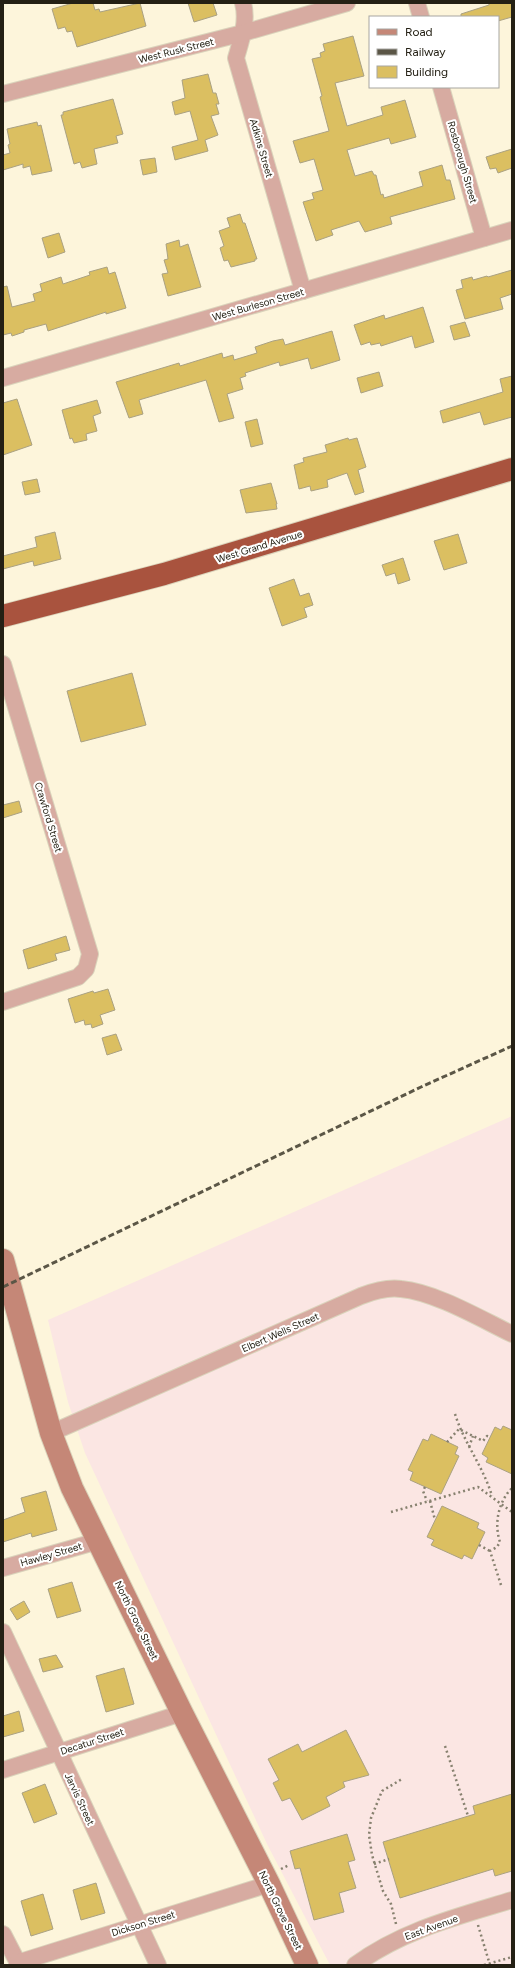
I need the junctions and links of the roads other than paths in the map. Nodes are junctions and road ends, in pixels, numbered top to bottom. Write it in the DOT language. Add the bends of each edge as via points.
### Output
graph roads {
  1 [pos="243,3"];
  2 [pos="348,3"];
  3 [pos="417,3"];
  4 [pos="421,16"];
  5 [pos="243,32"];
  6 [pos="441,88"];
  7 [pos="3,94"];
  8 [pos="512,230"];
  9 [pos="484,238"];
  10 [pos="303,291"];
  11 [pos="3,378"];
  12 [pos="512,469"];
  13 [pos="3,616"];
  14 [pos="3,664"];
  15 [pos="3,1002"];
  16 [pos="3,1260"];
  17 [pos="512,1334"];
  18 [pos="51,1433"];
  19 [pos="98,1541"];
  20 [pos="3,1568"];
  21 [pos="3,1632"];
  22 [pos="182,1713"];
  23 [pos="59,1752"];
  24 [pos="3,1770"];
  25 [pos="273,1878"];
  26 [pos="512,1900"];
  27 [pos="140,1924"];
  28 [pos="3,1934"];
  29 [pos="12,1957"];
  30 [pos="158,1965"];
  31 [pos="307,1965"];
  32 [pos="355,1965"];
  1 -- 5 [label="street, Adkins Street"];
  2 -- 5 [label="street, West Rusk Street"];
  3 -- 4 [label="street"];
  5 -- 7 [label="street, West Rusk Street"];
  5 -- 10 [label="street, Adkins Street" via="236,58"];
  6 -- 9 [label="street, Rosborough Street"];
  8 -- 9 [label="street, West Burleson Street"];
  9 -- 10 [label="street, West Burleson Street"];
  10 -- 11 [label="street, West Burleson Street"];
  12 -- 13 [label="highway, West Grand Avenue" via="164,574"];
  14 -- 15 [label="street, Crawford Street" via="90,954 86,969 78,977"];
  16 -- 18 [label="main road, North Grove Street"];
  17 -- 18 [label="street, Elbert Wells Street" via="459,1308 421,1294 401,1289 381,1290 362,1296"];
  18 -- 19 [label="main road, North Grove Street" via="72,1488"];
  19 -- 20 [label="street, Hawley Street"];
  19 -- 22 [label="main road, North Grove Street"];
  21 -- 23 [label="street, Jarvis Street"];
  22 -- 23 [label="street, Decatur Street"];
  22 -- 25 [label="main road, North Grove Street"];
  23 -- 24 [label="street, Decatur Street"];
  23 -- 27 [label="street, Jarvis Street"];
  25 -- 27 [label="street, Dickson Street"];
  25 -- 31 [label="main road, North Grove Street"];
  26 -- 32 [label="street, East Avenue" via="422,1928 399,1938"];
  27 -- 29 [label="street, Dickson Street"];
  27 -- 30 [label="street, Jarvis Street"];
  28 -- 29 [label="street"];
}
